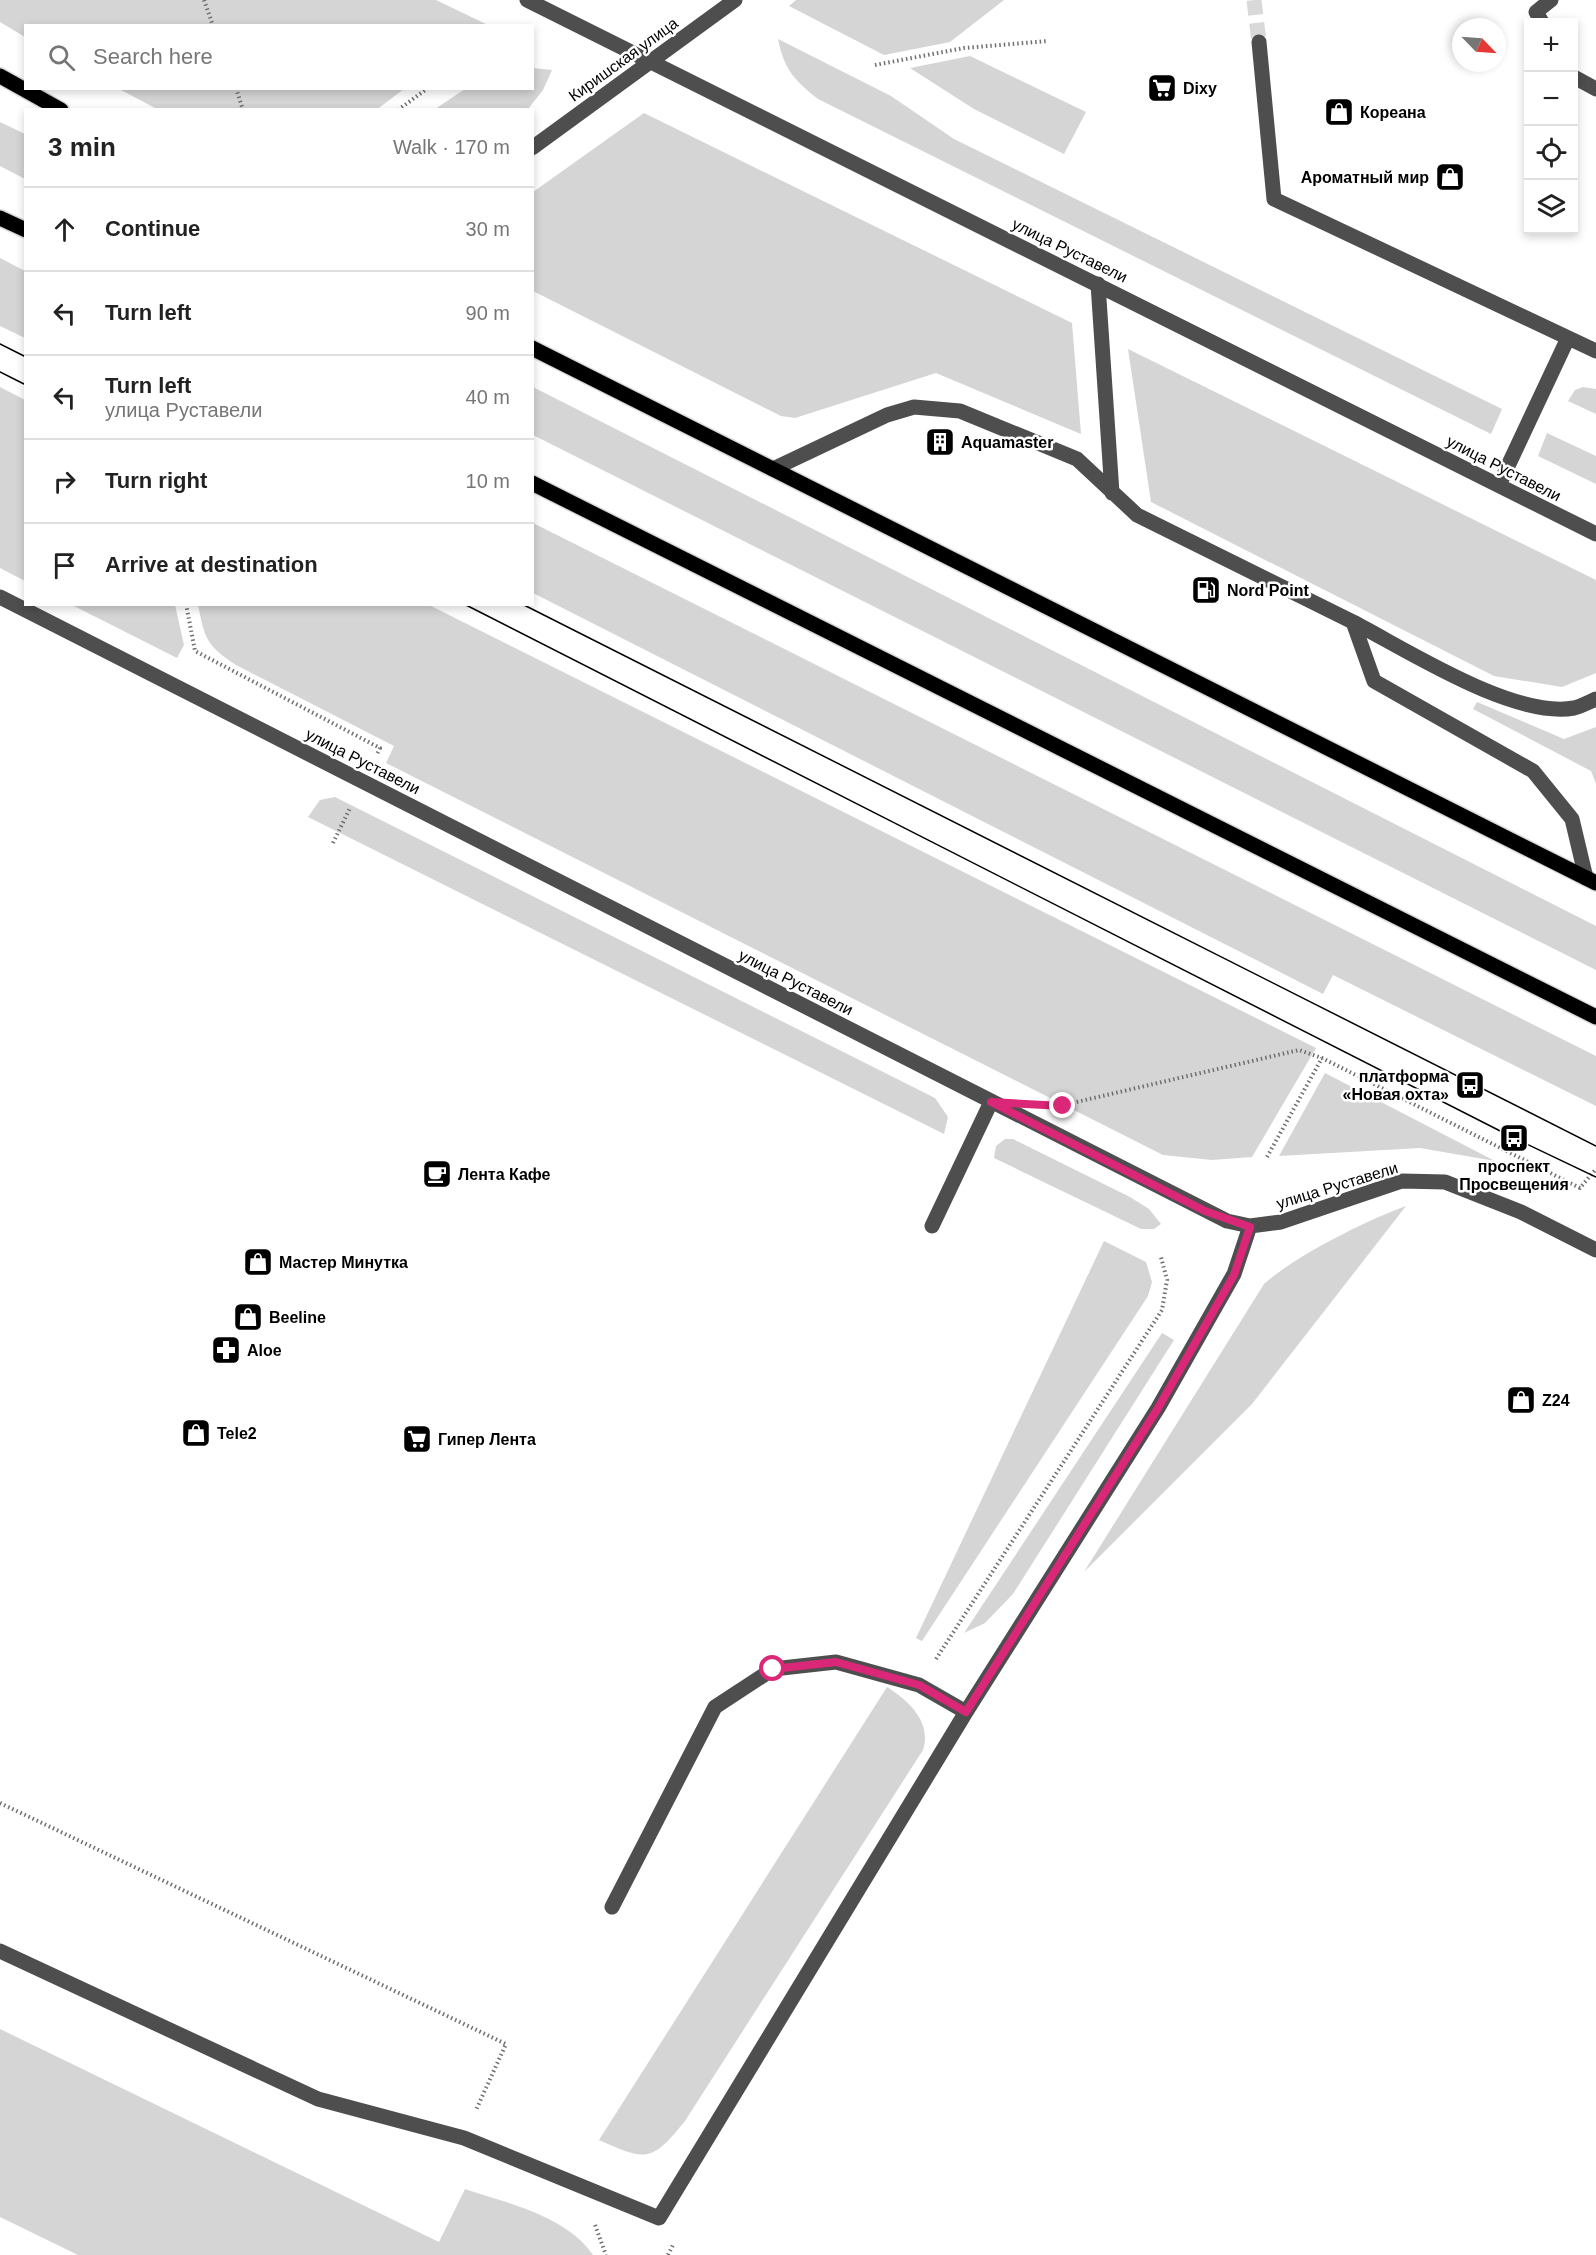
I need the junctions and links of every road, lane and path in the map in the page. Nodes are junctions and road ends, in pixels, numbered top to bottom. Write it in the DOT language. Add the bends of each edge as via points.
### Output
graph roads {
  1 [pos="204,0"];
  2 [pos="527,0"];
  3 [pos="735,0"];
  4 [pos="1551,0"];
  5 [pos="1537,12"];
  6 [pos="212,24"];
  7 [pos="1048,41"];
  8 [pos="1259,42"];
  9 [pos="648,62"];
  10 [pos="876,65"];
  11 [pos="0,76"];
  12 [pos="1578,79"];
  13 [pos="1596,88"];
  14 [pos="24,89"];
  15 [pos="26,90"];
  16 [pos="237,90"];
  17 [pos="425,90"];
  18 [pos="58,108"];
  19 [pos="242,108"];
  20 [pos="401,108"];
  21 [pos="534,147"];
  22 [pos="0,218"];
  23 [pos="24,229"];
  24 [pos="1098,284"];
  25 [pos="1568,338"];
  26 [pos="534,349"];
  27 [pos="1596,351"];
  28 [pos="773,469"];
  29 [pos="534,484"];
  30 [pos="1499,485"];
  31 [pos="1112,493"];
  32 [pos="1596,534"];
  33 [pos="0,597"];
  34 [pos="186,606"];
  35 [pos="1353,622"];
  36 [pos="1596,699"];
  37 [pos="375,757"];
  38 [pos="351,805"];
  39 [pos="333,843"];
  40 [pos="1591,881"];
  41 [pos="1596,1017"];
  42 [pos="1322,1058"];
  43 [pos="991,1102"];
  44 [pos="1063,1106"];
  45 [pos="1267,1157"];
  46 [pos="1596,1169"];
  47 [pos="932,1226"];
  48 [pos="1250,1227"];
  49 [pos="1596,1250"];
  50 [pos="1161,1257"];
  51 [pos="919,1685"];
  52 [pos="966,1712"];
  53 [pos="0,1803"];
  54 [pos="612,1906"];
  55 [pos="0,1951"];
  56 [pos="464,2138"];
  1 -- 6 [label="path"];
  2 -- 9 [label="street, улица Руставели"];
  3 -- 9 [label="street, Киришская улица"];
  4 -- 5 [label="street"];
  7 -- 10 [label="path" via="964,48"];
  8 -- 25 [label="street" via="1274,199"];
  9 -- 21 [label="street, Киришская улица"];
  9 -- 24 [label="street, улица Руставели"];
  11 -- 14 [label="main road"];
  12 -- 13 [label="street"];
  15 -- 18 [label="main road"];
  16 -- 19 [label="path"];
  17 -- 20 [label="path"];
  22 -- 23 [label="main road"];
  24 -- 30 [label="street, улица Руставели"];
  24 -- 31 [label="street"];
  25 -- 27 [label="street"];
  25 -- 30 [label="street"];
  26 -- 28 [label="main road"];
  28 -- 31 [label="street" via="887,415 914,407 960,411 1077,459"];
  28 -- 40 [label="main road"];
  29 -- 41 [label="main road"];
  30 -- 32 [label="street, улица Руставели"];
  31 -- 35 [label="street" via="1137,515"];
  33 -- 43 [label="street, улица Руставели"];
  34 -- 37 [label="path" via="195,651 380,748"];
  35 -- 36 [label="street" via="1484,690 1531,706 1574,708"];
  35 -- 40 [label="street" via="1374,681 1533,771 1572,819"];
  38 -- 39 [label="path"];
  42 -- 44 [label="path" via="1299,1050"];
  42 -- 45 [label="path"];
  42 -- 46 [label="path" via="1580,1188"];
  43 -- 47 [label="street"];
  43 -- 48 [label="street, улица Руставели" via="1205,1211"];
  48 -- 49 [label="street, улица Руставели" via="1281,1222 1402,1181 1445,1182 1521,1212"];
  48 -- 52 [label="street" via="1234,1275 1158,1408"];
  50 -- 51 [label="path" via="1167,1280 1162,1310"];
  51 -- 52 [label="street"];
  51 -- 54 [label="street" via="836,1662 773,1669 715,1707"];
  52 -- 56 [label="street" via="659,2218"];
  53 -- 56 [label="path" via="506,2044"];
  55 -- 56 [label="street" via="318,2099"];
}
